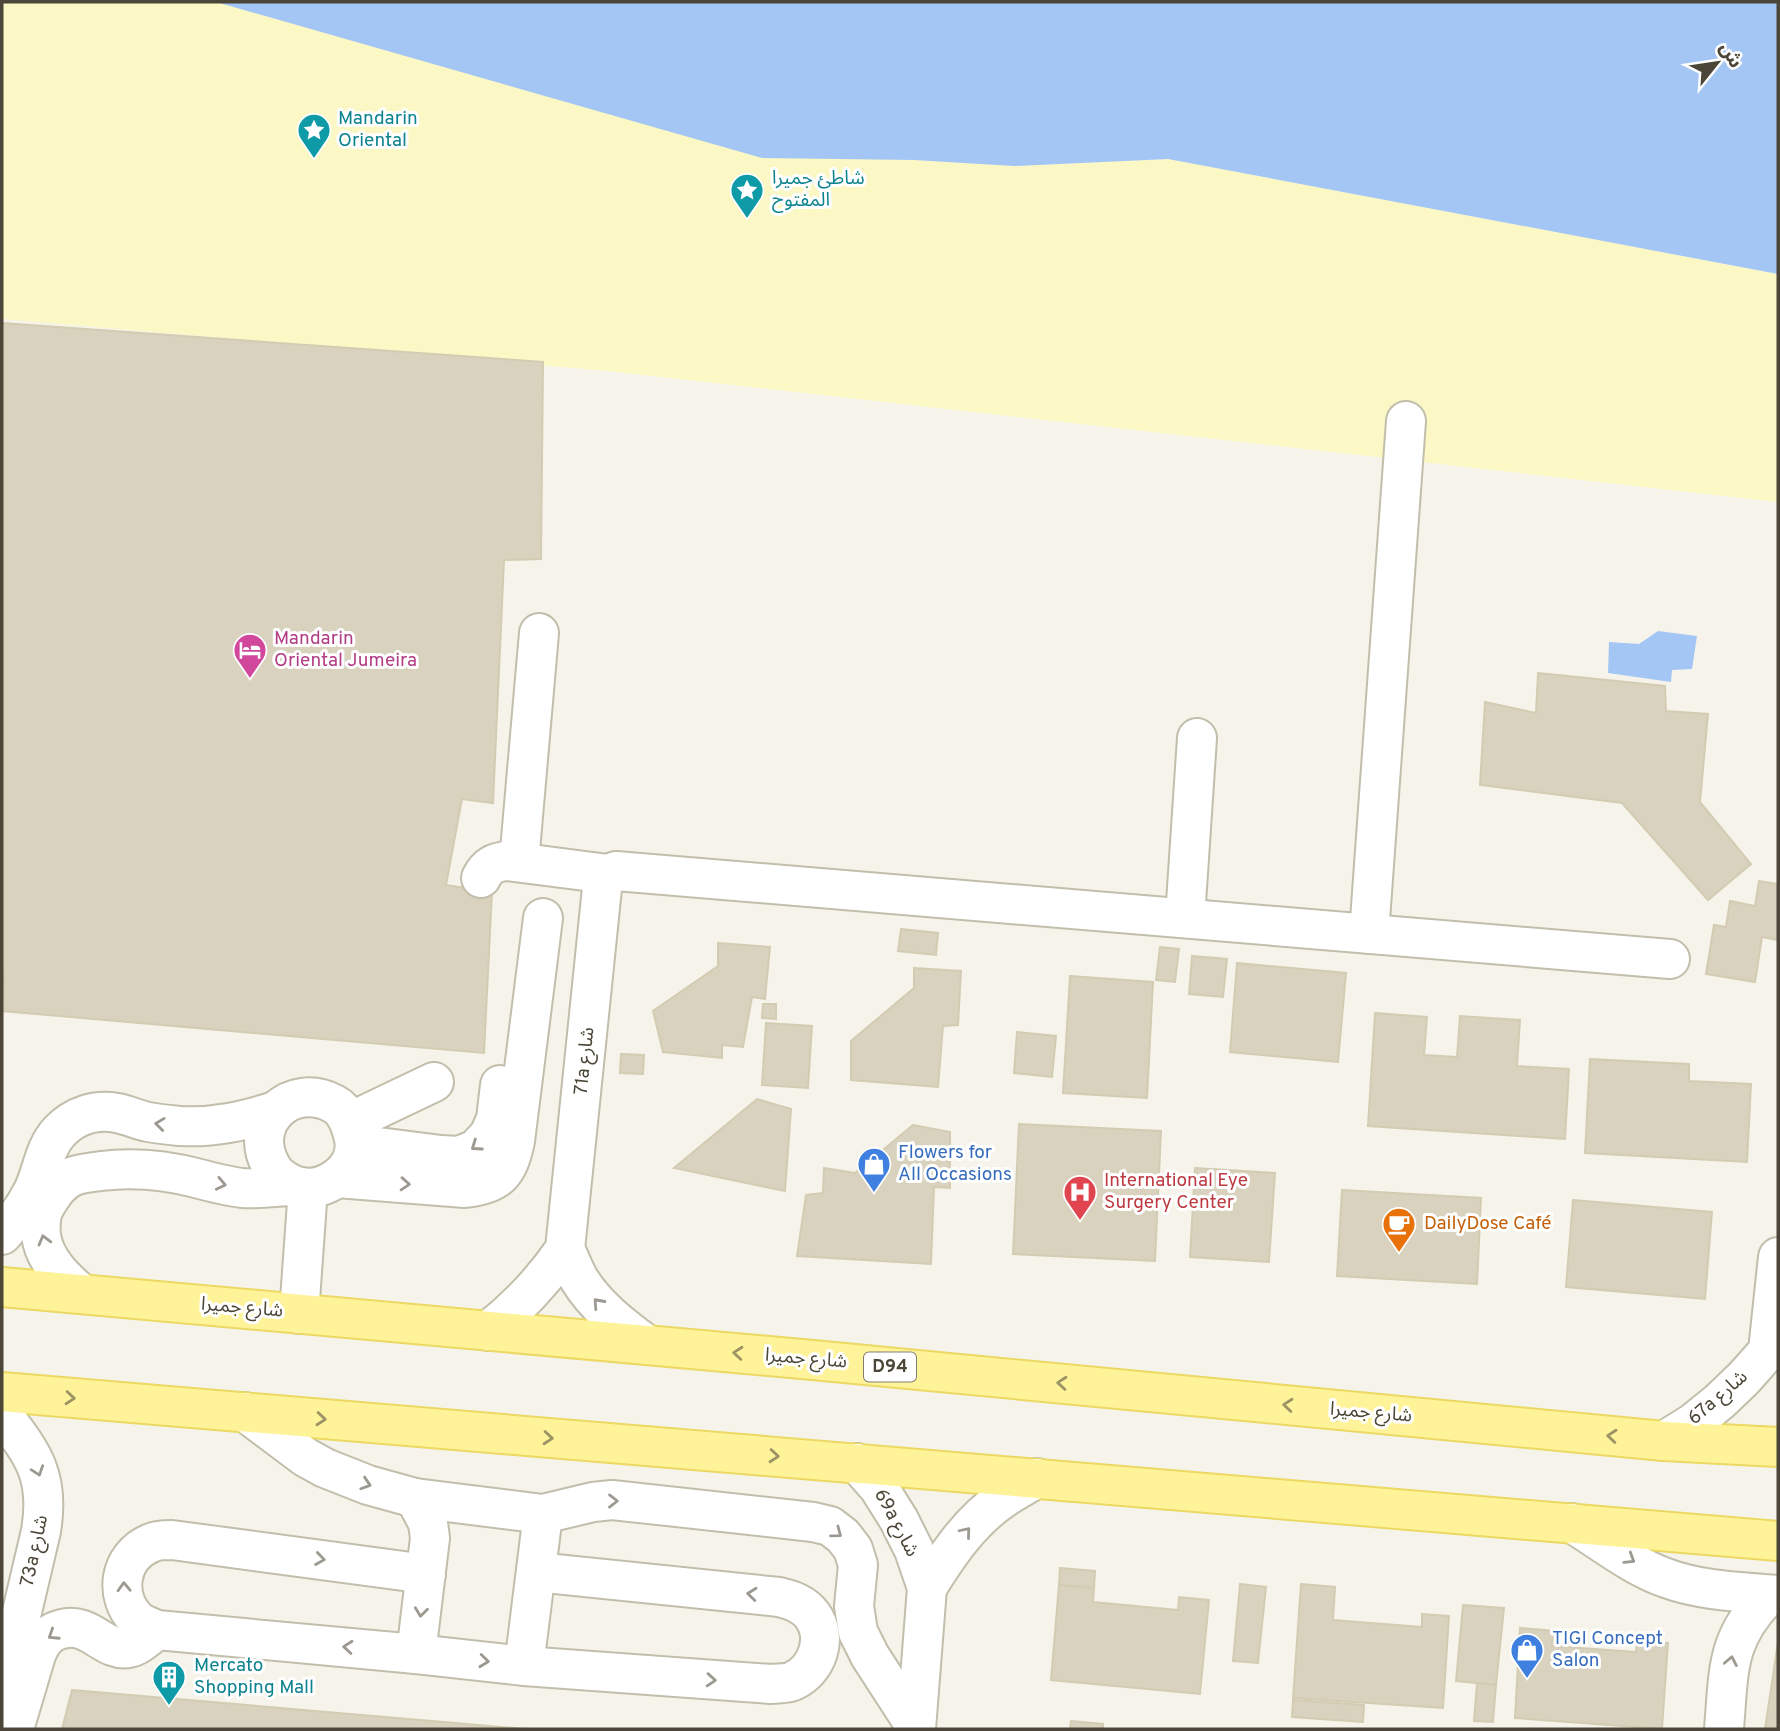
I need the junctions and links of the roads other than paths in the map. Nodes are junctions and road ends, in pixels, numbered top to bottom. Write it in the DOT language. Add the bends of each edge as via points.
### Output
graph roads {
  1 [pos="1406,421"];
  2 [pos="539,633"];
  3 [pos="1197,738"];
  4 [pos="519,862"];
  5 [pos="608,874"];
  6 [pos="481,878"];
  7 [pos="1185,918"];
  8 [pos="1369,934"];
  9 [pos="1670,959"];
  10 [pos="434,1083"];
  11 [pos="275,1111"];
  12 [pos="353,1133"];
  13 [pos="61,1164"];
  14 [pos="313,1184"];
  15 [pos="2,1235"];
  16 [pos="565,1249"];
  17 [pos="1778,1257"];
  18 [pos="2,1287"];
  19 [pos="82,1294"];
  20 [pos="299,1314"];
  21 [pos="488,1331"];
  22 [pos="647,1345"];
  23 [pos="1773,1359"];
  24 [pos="2,1392"];
  25 [pos="245,1412"];
  26 [pos="2,1414"];
  27 [pos="1664,1441"];
  28 [pos="1778,1447"];
  29 [pos="857,1463"];
  30 [pos="1037,1478"];
  31 [pos="415,1498"];
  32 [pos="544,1514"];
  33 [pos="1572,1523"];
  34 [pos="1778,1541"];
  35 [pos="536,1572"];
  36 [pos="426,1574"];
  37 [pos="927,1588"];
  38 [pos="1773,1595"];
  39 [pos="157,1630"];
  40 [pos="416,1654"];
  41 [pos="524,1666"];
  42 [pos="2,1697"];
  43 [pos="916,1728"];
  44 [pos="14,1729"];
  45 [pos="1724,1729"];
  1 -- 8 [label="street"];
  2 -- 4 [label="street"];
  3 -- 7 [label="street"];
  4 -- 5 [label="street"];
  4 -- 6 [label="street" via="499,861"];
  5 -- 7 [label="street" via="616,871"];
  5 -- 16 [label="street, 71a شارع" via="602,888"];
  7 -- 8 [label="street"];
  8 -- 9 [label="street"];
  10 -- 12 [label="street"];
  11 -- 12 [label="street" via="294,1098 316,1096 337,1105"];
  11 -- 13 [label="street, one-way" via="212,1126 180,1126 95,1112 74,1120 57,1134"];
  11 -- 14 [label="street" via="264,1130 264,1153 275,1173"];
  12 -- 14 [label="street" via="353,1157 347,1169"];
  14 -- 12 [label="street, one-way" via="465,1188 484,1186 500,1176 511,1160 515,1141 532,917 496,1119 489,1135 476,1149 459,1156"];
  13 -- 14 [label="street, one-way" via="154,1170 244,1188"];
  13 -- 15 [label="street" via="33,1192"];
  19 -- 13 [label="street, one-way" via="64,1280 41,1235 42,1212 61,1185"];
  14 -- 20 [label="street"];
  16 -- 21 [label="street, 71a شارع" via="531,1294"];
  22 -- 16 [label="street, one-way" via="597,1303 578,1278"];
  17 -- 23 [label="street, 67a شارع"];
  18 -- 19 [label="main road, شارع جميرا / D94"];
  19 -- 20 [label="main road, شارع جميرا / D94"];
  20 -- 21 [label="main road, شارع جميرا / D94"];
  21 -- 22 [label="main road, شارع جميرا / D94"];
  27 -- 22 [label="main road, شارع جميرا / D94, one-way"];
  23 -- 27 [label="street, 67a شارع"];
  24 -- 25 [label="main road, one-way"];
  25 -- 29 [label="main road, one-way"];
  25 -- 31 [label="street, one-way" via="325,1468"];
  26 -- 42 [label="street, 73a شارع, one-way" via="38,1468 45,1510"];
  27 -- 28 [label="main road, شارع جميرا / D94"];
  29 -- 30 [label="main road"];
  29 -- 37 [label="street, 69a شارع" via="899,1520"];
  30 -- 33 [label="main road"];
  37 -- 30 [label="street, 69a شارع, one-way" via="972,1524"];
  31 -- 32 [label="street"];
  31 -- 36 [label="street" via="428,1523"];
  32 -- 35 [label="street"];
  32 -- 43 [label="street, one-way" via="612,1500 830,1526 853,1549 858,1565 854,1606 863,1644"];
  33 -- 34 [label="main road"];
  33 -- 38 [label="street, one-way" via="1665,1578"];
  35 -- 41 [label="street"];
  41 -- 35 [label="street, one-way" via="771,1684 791,1682 808,1671 818,1654 820,1634 813,1616 798,1602"];
  39 -- 36 [label="street, one-way" via="138,1621 126,1606 121,1587 125,1568 136,1551 152,1542 172,1539"];
  36 -- 40 [label="street, one-way"];
  37 -- 43 [label="street, 69a شارع"];
  45 -- 38 [label="street, one-way" via="1734,1646 1754,1609"];
  40 -- 39 [label="street, one-way"];
  39 -- 44 [label="street, one-way" via="127,1649 77,1627 47,1636 36,1655"];
  40 -- 41 [label="street, one-way"];
}
